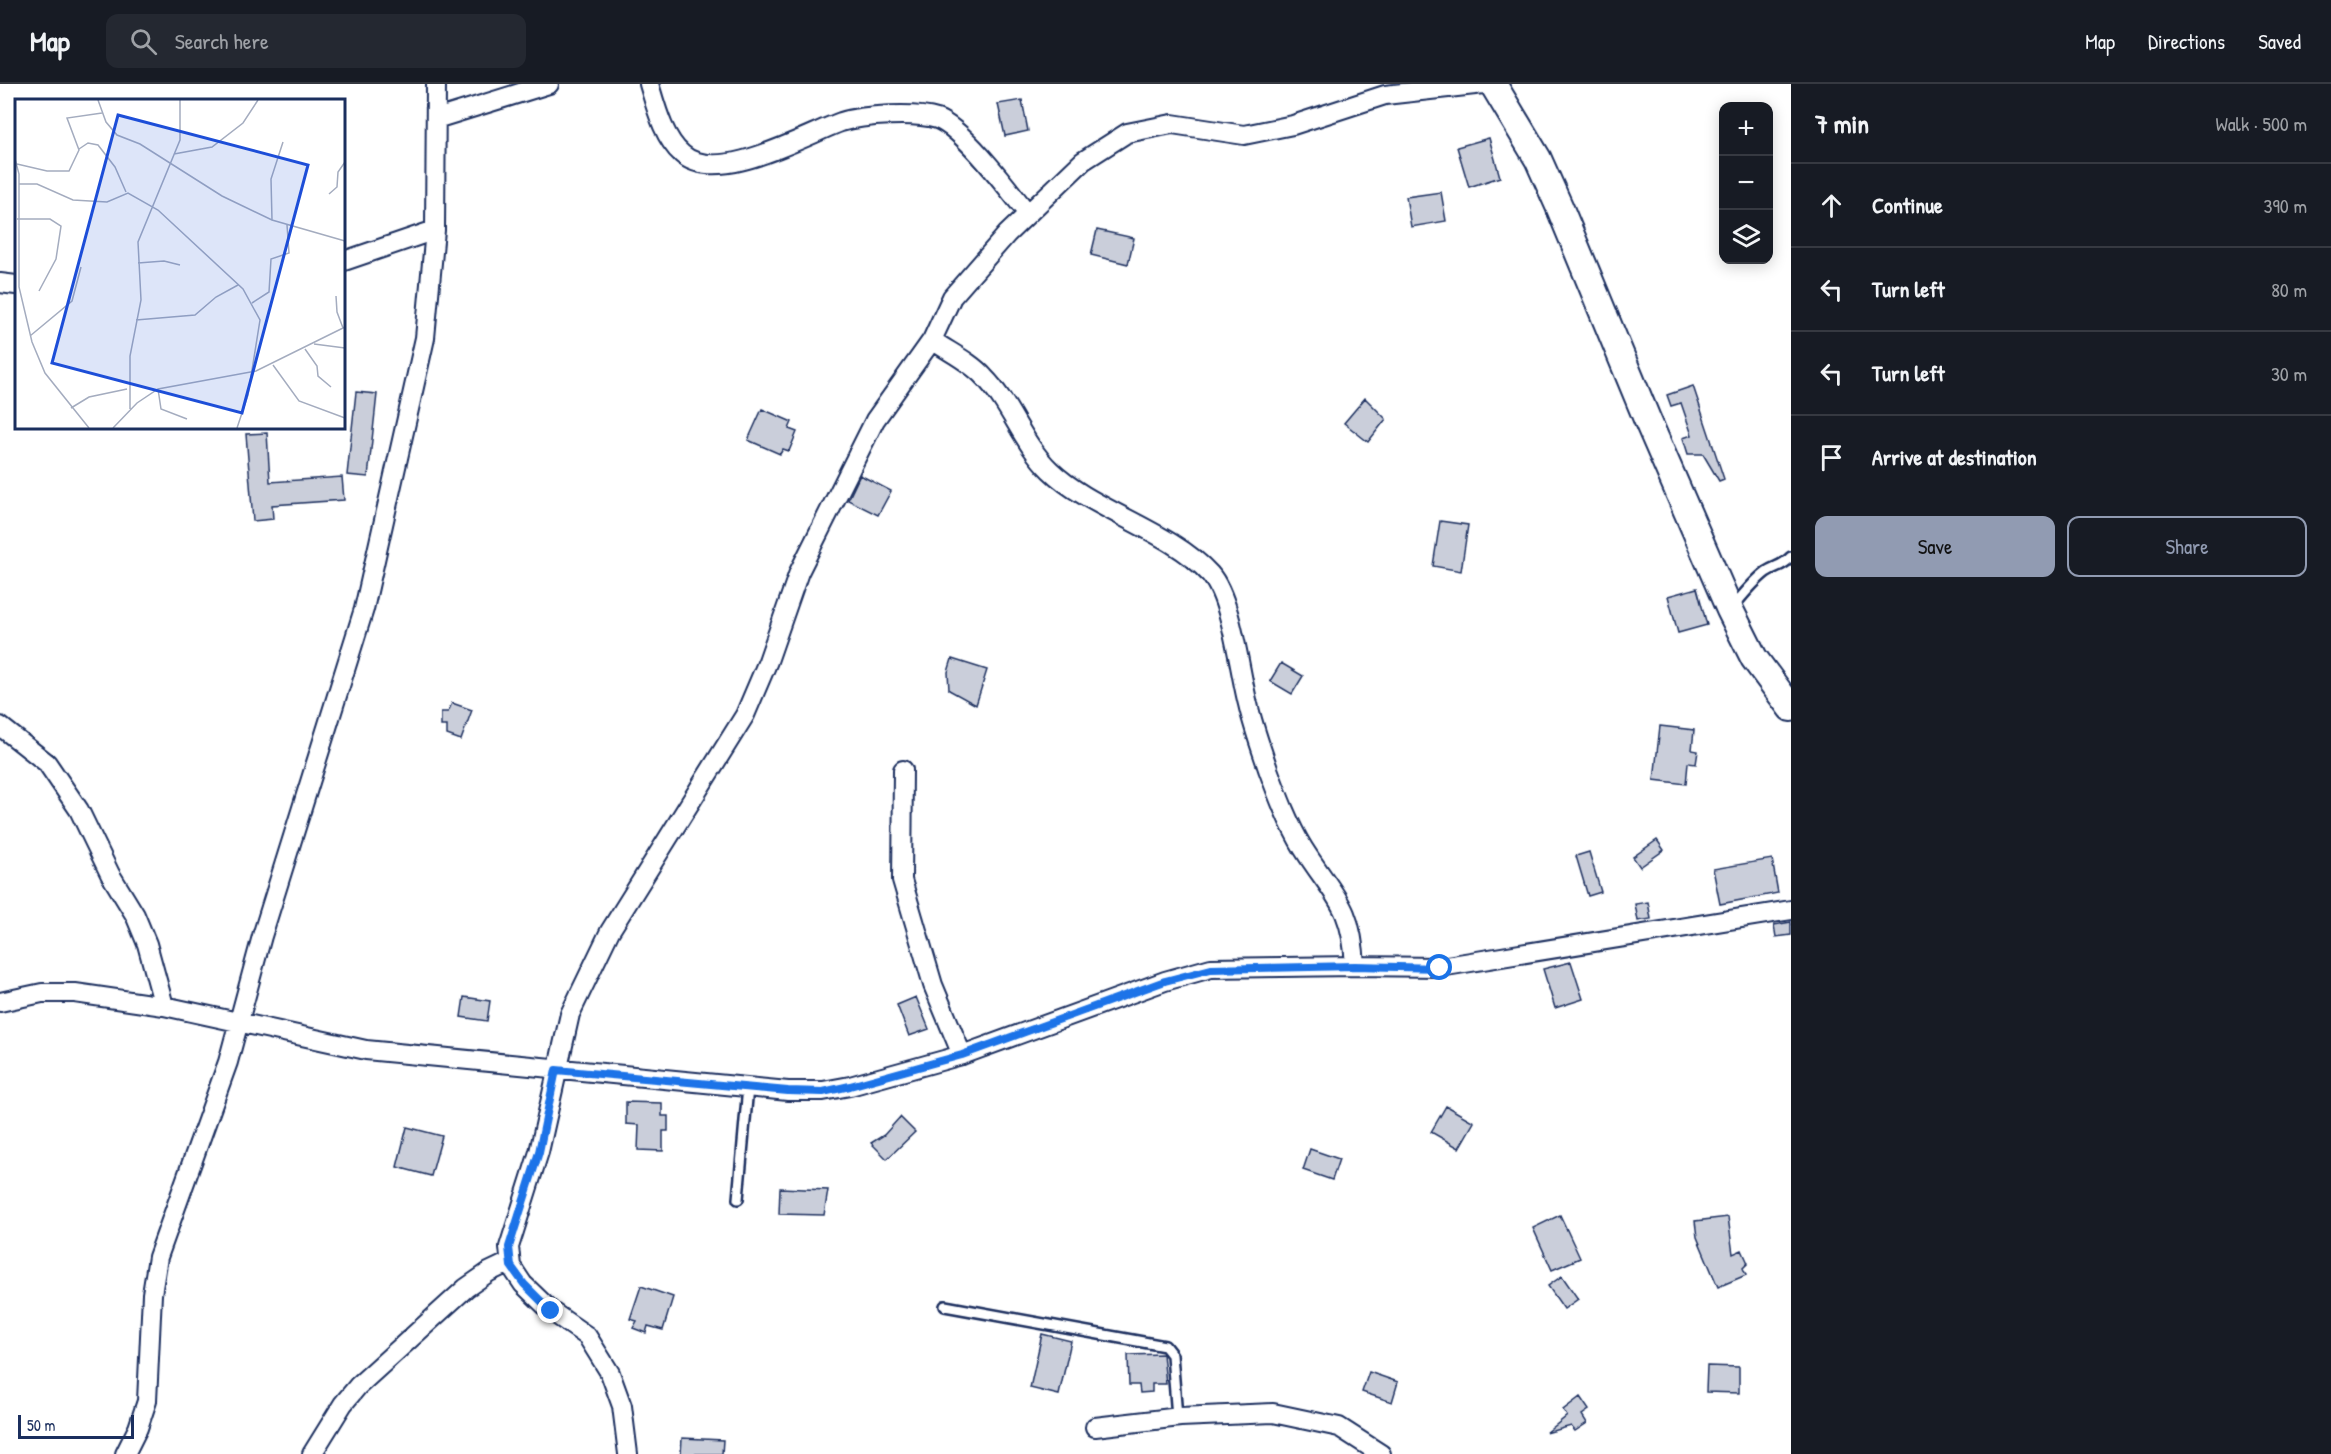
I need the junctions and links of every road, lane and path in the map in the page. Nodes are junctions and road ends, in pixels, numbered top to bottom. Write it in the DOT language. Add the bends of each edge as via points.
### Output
graph roads {
  1 [pos="436,84"];
  2 [pos="549,84"];
  3 [pos="649,84"];
  4 [pos="1484,84"];
  5 [pos="1493,84"];
  6 [pos="436,118"];
  7 [pos="1028,214"];
  8 [pos="435,230"];
  9 [pos="345,261"];
  10 [pos="0,283"];
  11 [pos="15,285"];
  12 [pos="932,340"];
  13 [pos="1791,557"];
  14 [pos="1730,610"];
  15 [pos="1787,696"];
  16 [pos="0,726"];
  17 [pos="903,770"];
  18 [pos="1791,910"];
  19 [pos="1355,966"];
  20 [pos="0,1002"];
  21 [pos="164,1006"];
  22 [pos="238,1024"];
  23 [pos="962,1055"];
  24 [pos="556,1070"];
  25 [pos="748,1087"];
  26 [pos="738,1199"];
  27 [pos="510,1262"];
  28 [pos="945,1306"];
  29 [pos="1177,1417"];
  30 [pos="1095,1427"];
  31 [pos="125,1454"];
  32 [pos="312,1454"];
  33 [pos="628,1454"];
  34 [pos="1381,1454"];
  1 -- 6 [label="street"];
  2 -- 6 [label="street"];
  3 -- 7 [label="street" via="671,142 683,155 699,162 725,163 769,154 843,122 901,116 939,120 961,137"];
  4 -- 7 [label="street" via="1385,94 1293,125 1244,135 1172,124 1127,133 1083,161"];
  5 -- 14 [label="main road" via="1538,159"];
  6 -- 8 [label="street"];
  7 -- 12 [label="street" via="952,297"];
  8 -- 9 [label="street"];
  8 -- 22 [label="street" via="424,338 364,609"];
  10 -- 11 [label="street"];
  12 -- 19 [label="street" via="984,376 1051,471 1175,547 1210,574 1226,608 1248,706 1280,800 1304,848 1345,910 1353,936"];
  12 -- 24 [label="street" via="875,420 798,572 745,715 610,931 570,1014"];
  13 -- 14 [label="lane" via="1782,567 1770,570 1753,583"];
  14 -- 15 [label="main road" via="1754,658"];
  16 -- 21 [label="street" via="47,763 79,810 135,915"];
  17 -- 23 [label="street" via="902,880 933,985"];
  18 -- 19 [label="street" via="1440,968"];
  19 -- 23 [label="street" via="1211,969 1165,981"];
  20 -- 21 [label="street" via="59,992"];
  21 -- 22 [label="street"];
  22 -- 24 [label="street" via="366,1050"];
  22 -- 31 [label="street" via="158,1257 152,1294 147,1401"];
  23 -- 25 [label="street" via="823,1092"];
  24 -- 25 [label="street"];
  24 -- 27 [label="street" via="539,1152 509,1247"];
  25 -- 26 [label="lane"];
  27 -- 32 [label="street" via="466,1288 358,1386"];
  27 -- 33 [label="street" via="524,1284 551,1311 587,1336 610,1373 621,1406"];
  28 -- 29 [label="lane" via="1165,1346 1172,1355"];
  29 -- 30 [label="street"];
  29 -- 34 [label="street" via="1273,1413 1339,1427"];
}
